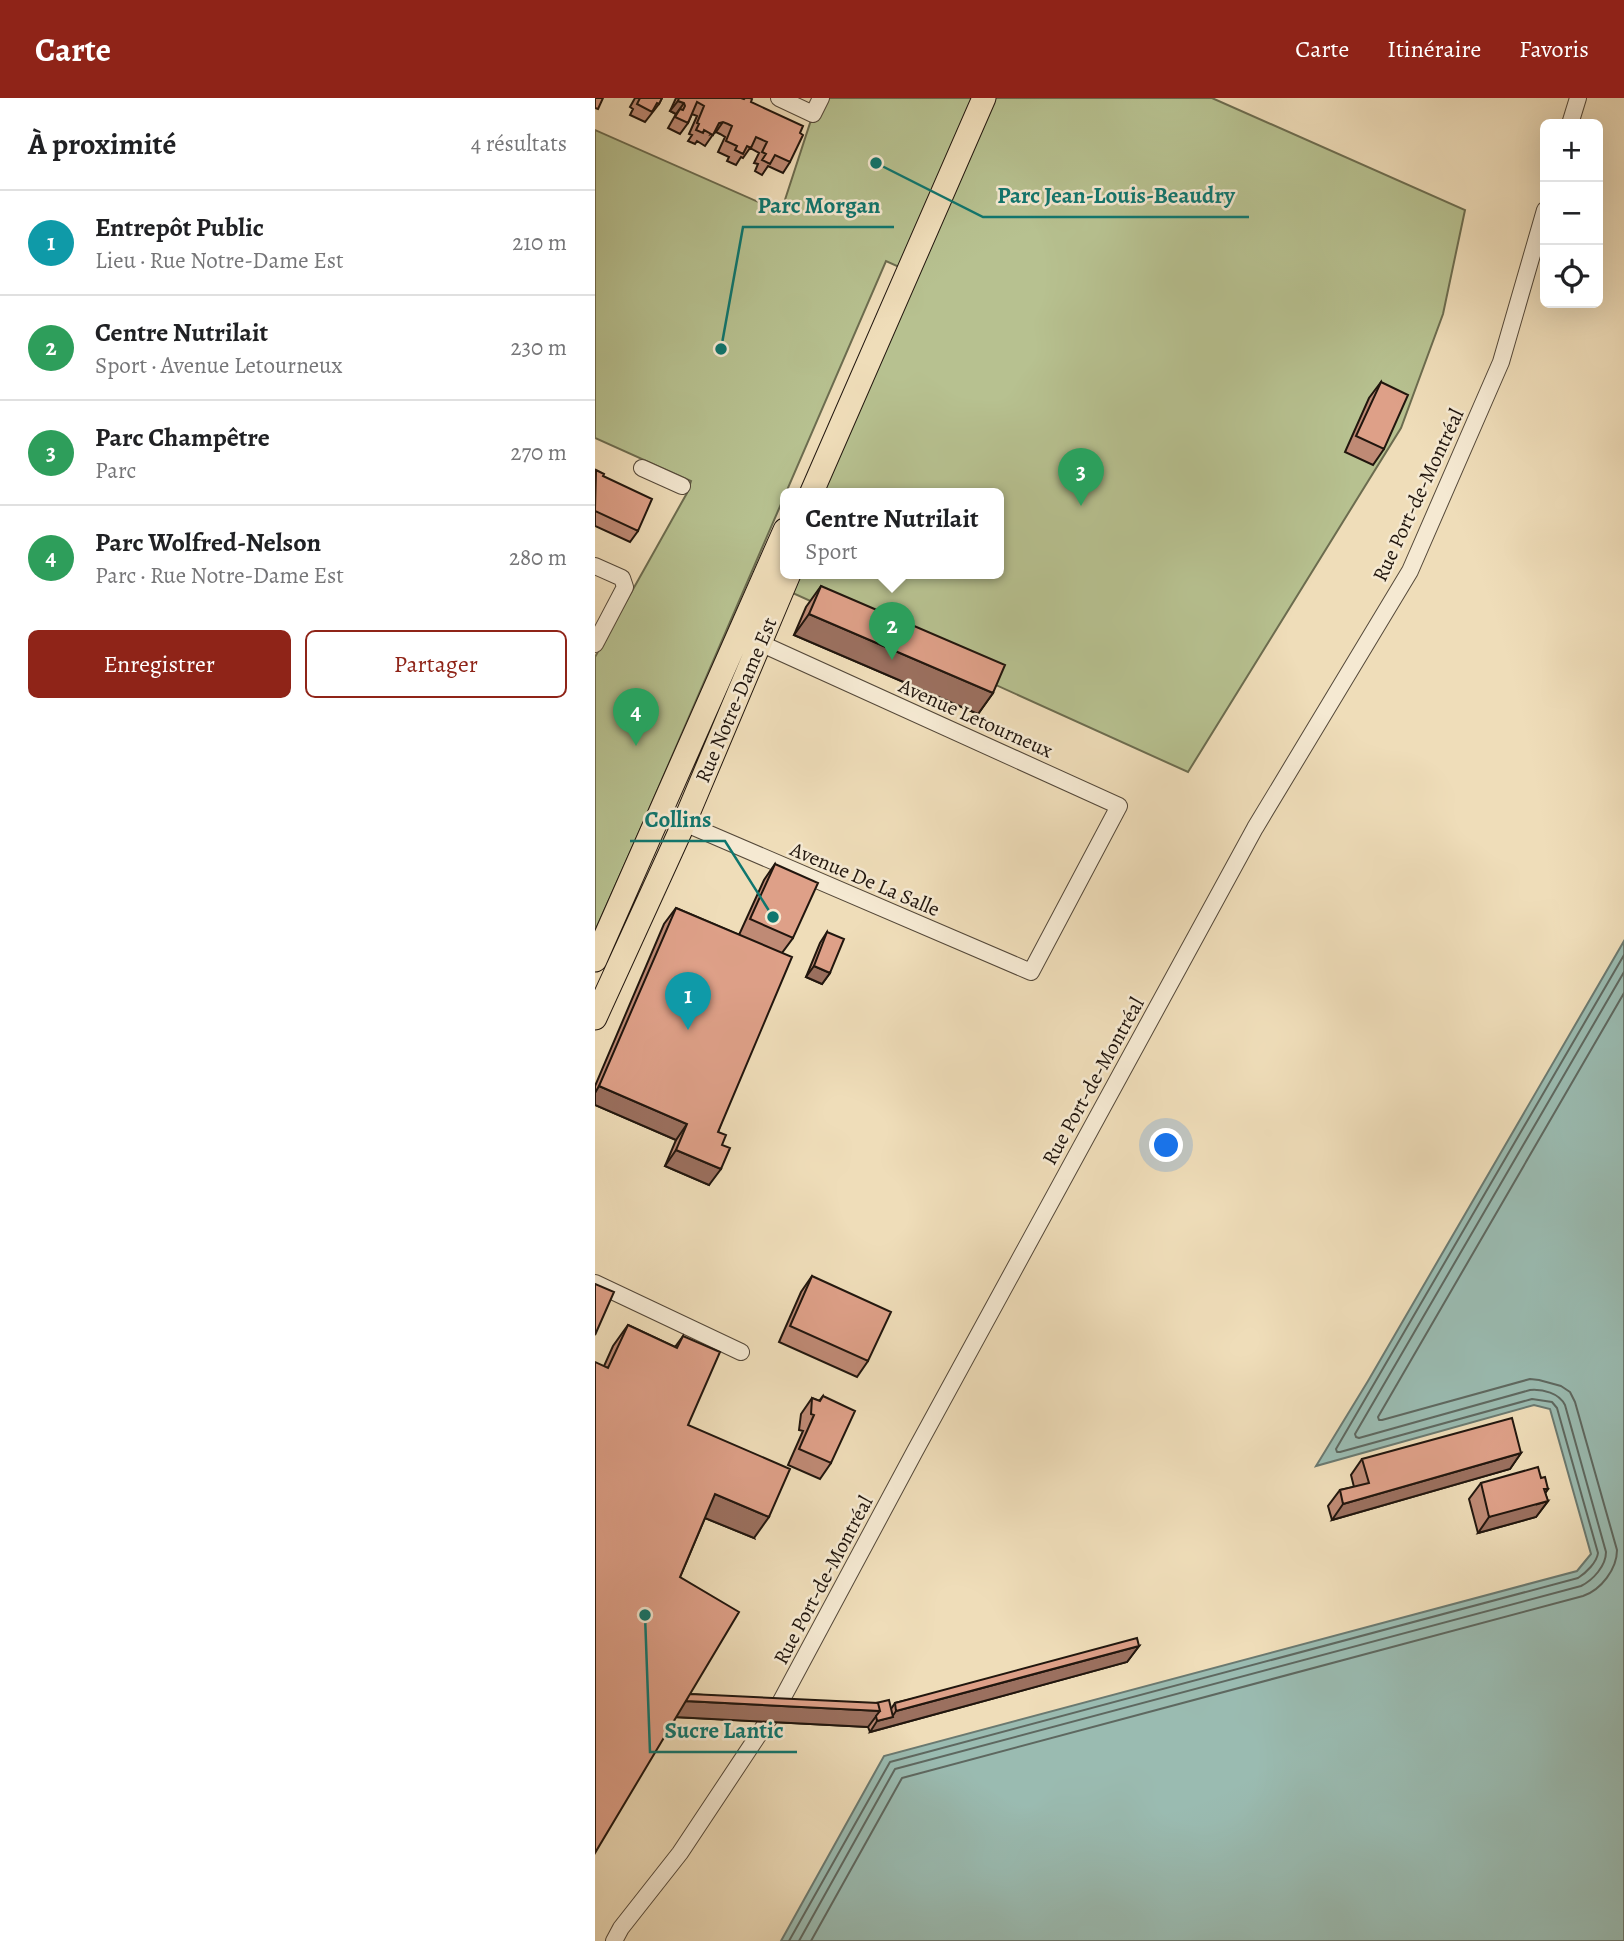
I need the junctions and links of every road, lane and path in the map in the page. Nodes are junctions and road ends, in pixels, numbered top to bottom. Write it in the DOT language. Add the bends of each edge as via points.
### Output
graph roads {
  1 [pos="779,98"];
  2 [pos="821,98"];
  3 [pos="984,98"];
  4 [pos="1578,98"];
  5 [pos="1572,119"];
  6 [pos="1540,227"];
  7 [pos="642,468"];
  8 [pos="682,486"];
  9 [pos="814,488"];
  10 [pos="780,545"];
  11 [pos="595,566"];
  12 [pos="786,579"];
  13 [pos="750,638"];
  14 [pos="595,644"];
  15 [pos="684,823"];
  16 [pos="595,960"];
  17 [pos="1031,972"];
  18 [pos="595,1018"];
  19 [pos="595,1283"];
  20 [pos="741,1352"];
  21 [pos="614,1941"];
  1 -- 2 [label="street" via="813,114"];
  3 -- 9 [label="main road"];
  4 -- 5 [label="street"];
  6 -- 21 [label="street, Rue Port-de-Montréal" via="1501,362 1410,571 1255,828 781,1701 680,1853"];
  7 -- 8 [label="street"];
  10 -- 13 [label="main road, Rue Notre-Dame Est"];
  11 -- 14 [label="street" via="622,578 625,587"];
  12 -- 13 [label="main road, Rue Notre-Dame Est"];
  13 -- 15 [label="main road, Rue Notre-Dame Est"];
  13 -- 16 [label="main road, Rue Notre-Dame Est"];
  13 -- 17 [label="street, Avenue Letourneux" via="1119,806"];
  15 -- 17 [label="street, Avenue De La Salle"];
  15 -- 18 [label="main road, Rue Notre-Dame Est"];
  19 -- 20 [label="street"];
}
